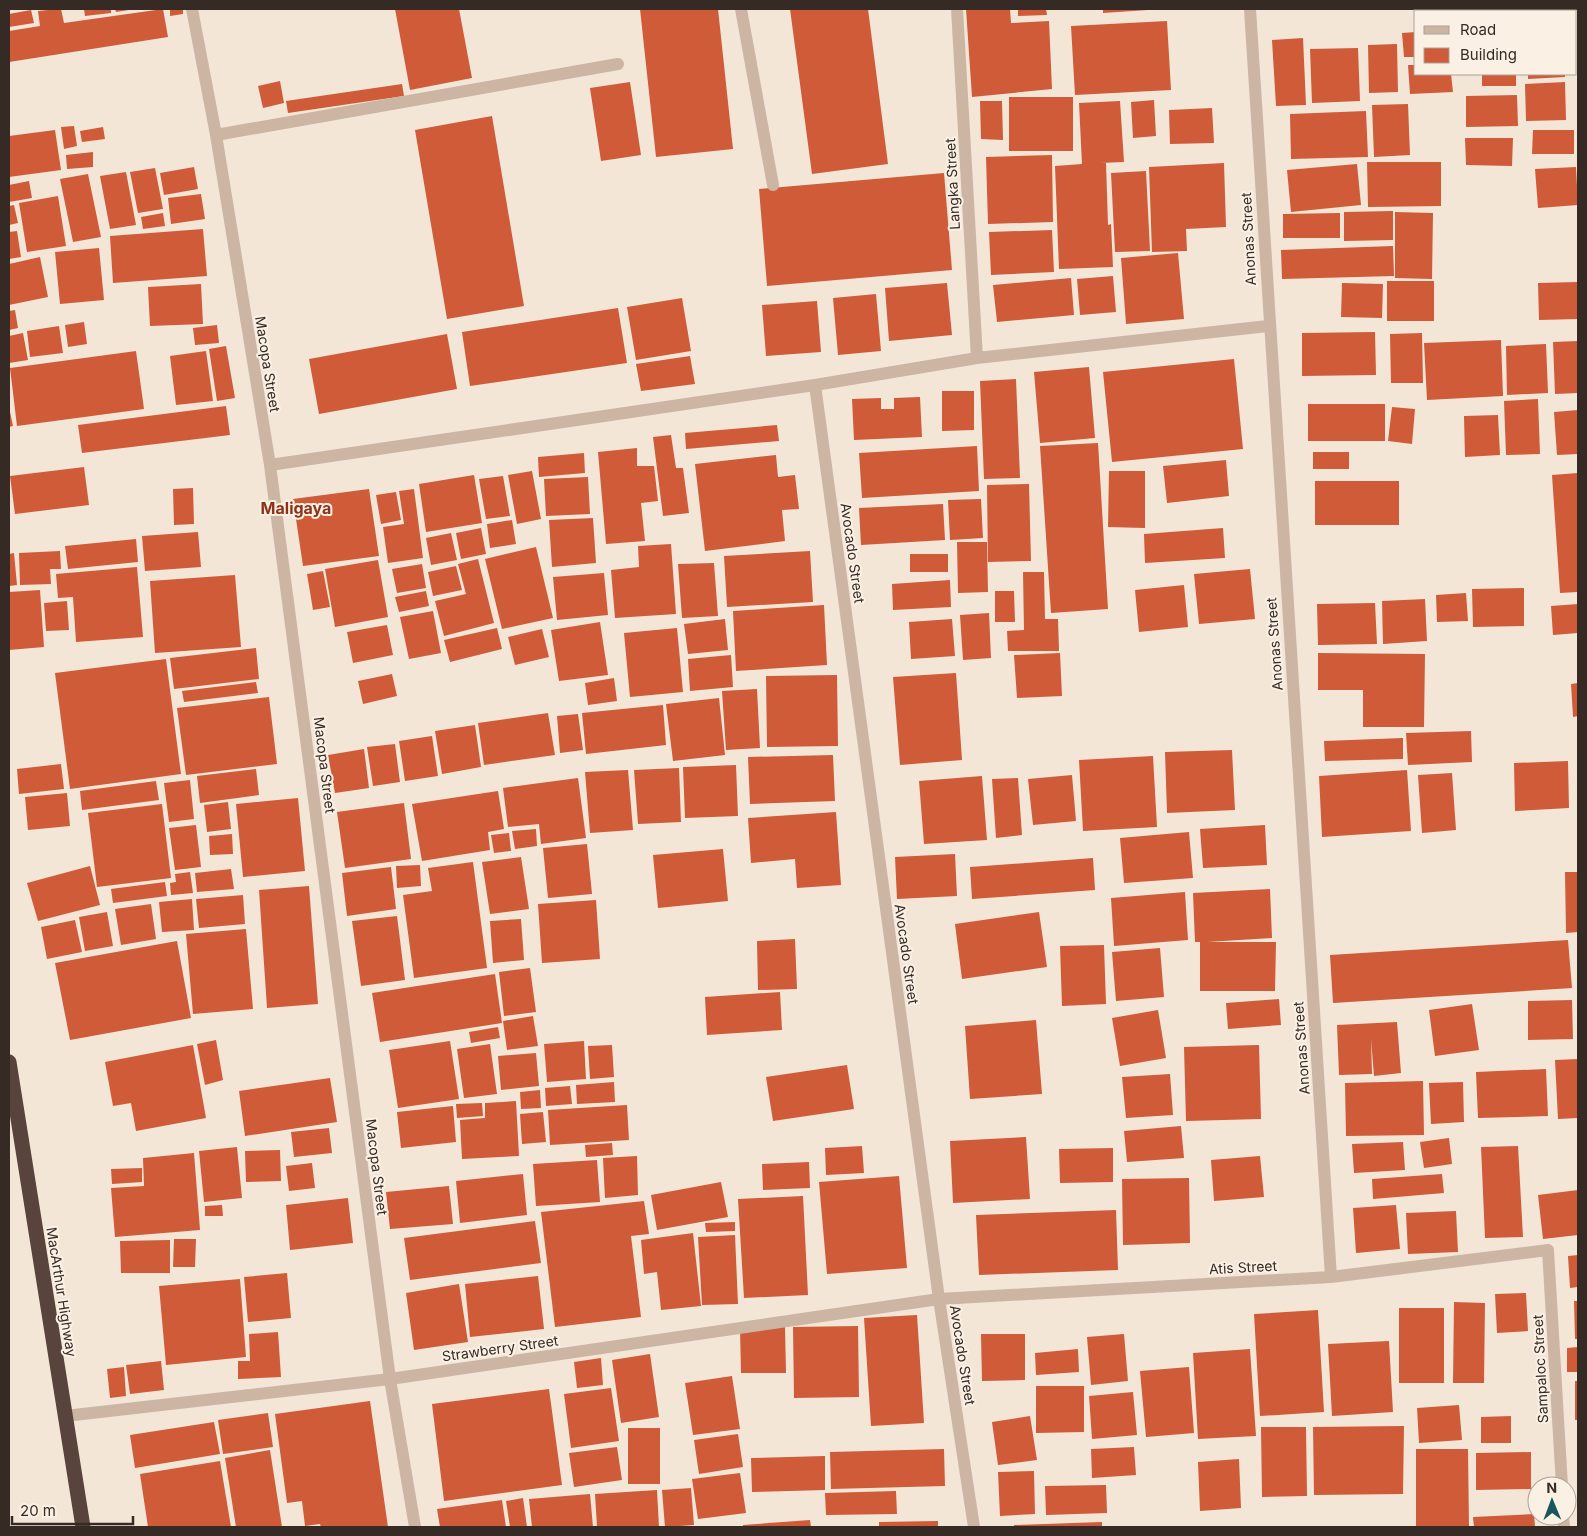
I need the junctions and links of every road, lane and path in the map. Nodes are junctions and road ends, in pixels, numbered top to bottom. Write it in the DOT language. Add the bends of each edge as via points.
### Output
graph roads {
  1 [pos="192,9"];
  2 [pos="741,9"];
  3 [pos="957,9"];
  4 [pos="1250,9"];
  5 [pos="618,64"];
  6 [pos="216,135"];
  7 [pos="773,185"];
  8 [pos="1268,326"];
  9 [pos="977,358"];
  10 [pos="815,385"];
  11 [pos="270,466"];
  12 [pos="9,1062"];
  13 [pos="1548,1250"];
  14 [pos="1330,1276"];
  15 [pos="939,1299"];
  16 [pos="390,1379"];
  17 [pos="65,1416"];
  18 [pos="1561,1476"];
  19 [pos="83,1527"];
  20 [pos="415,1527"];
  21 [pos="974,1527"];
  1 -- 6 [label="street, Macopa Street"];
  2 -- 7 [label="street"];
  3 -- 9 [label="street, Langka Street"];
  4 -- 8 [label="street, Anonas Street"];
  5 -- 6 [label="street"];
  6 -- 11 [label="street, Macopa Street"];
  8 -- 9 [label="street"];
  8 -- 14 [label="street, Anonas Street"];
  9 -- 10 [label="street"];
  10 -- 11 [label="street"];
  10 -- 15 [label="street, Avocado Street"];
  11 -- 16 [label="street, Macopa Street"];
  12 -- 17 [label="highway, MacArthur Highway"];
  13 -- 14 [label="street, Atis Street"];
  13 -- 18 [label="street, Sampaloc Street"];
  14 -- 15 [label="street, Atis Street"];
  15 -- 16 [label="street, Strawberry Street"];
  15 -- 21 [label="street, Avocado Street"];
  16 -- 17 [label="street, Strawberry Street"];
  16 -- 20 [label="street, Macopa Street"];
  17 -- 19 [label="highway, MacArthur Highway"];
}
